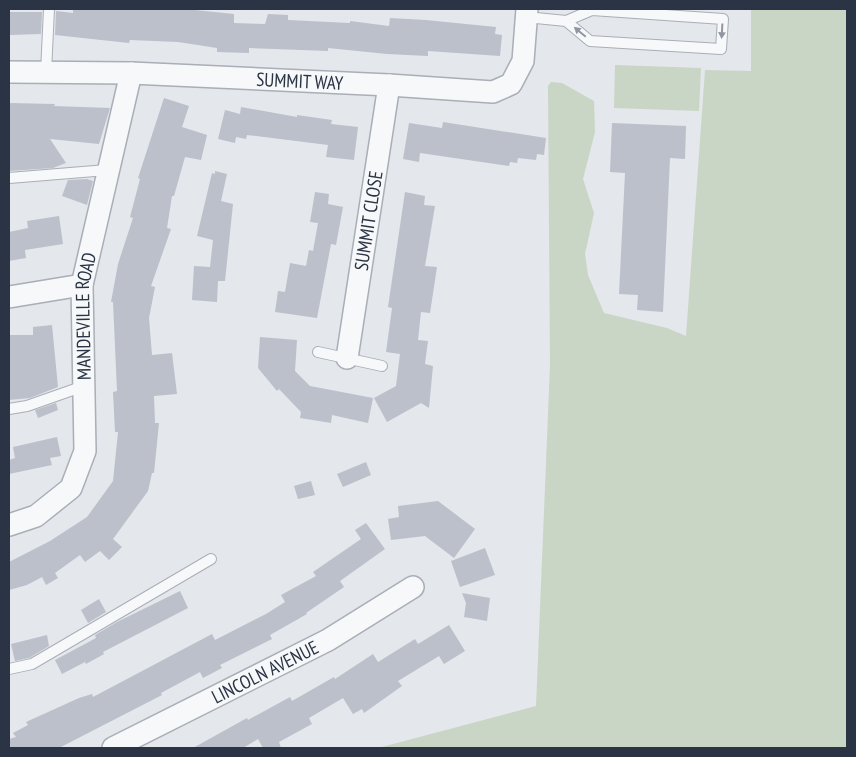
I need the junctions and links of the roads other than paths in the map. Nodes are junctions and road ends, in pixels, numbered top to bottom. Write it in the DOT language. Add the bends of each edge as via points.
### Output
graph roads {
  1 [pos="49,9"];
  2 [pos="527,13"];
  3 [pos="566,21"];
  4 [pos="9,72"];
  5 [pos="46,72"];
  6 [pos="131,73"];
  7 [pos="389,85"];
  8 [pos="107,170"];
  9 [pos="9,178"];
  10 [pos="82,285"];
  11 [pos="9,297"];
  12 [pos="318,352"];
  13 [pos="347,358"];
  14 [pos="382,366"];
  15 [pos="85,386"];
  16 [pos="9,409"];
  17 [pos="9,524"];
  18 [pos="211,559"];
  19 [pos="413,587"];
  20 [pos="9,669"];
  21 [pos="112,748"];
  1 -- 5 [label="lane"];
  2 -- 3 [label="lane"];
  2 -- 7 [label="street, SUMMIT WAY" via="523,61 511,84 493,92"];
  3 -- 3 [label="lane, one-way" via="592,10 723,20 722,49 590,41"];
  4 -- 5 [label="street, SUMMIT WAY"];
  5 -- 6 [label="street, SUMMIT WAY"];
  6 -- 7 [label="street, SUMMIT WAY"];
  6 -- 8 [label="street, MANDEVILLE ROAD"];
  7 -- 13 [label="street, SUMMIT CLOSE"];
  8 -- 9 [label="lane"];
  8 -- 10 [label="street, MANDEVILLE ROAD"];
  10 -- 11 [label="street"];
  10 -- 15 [label="street, MANDEVILLE ROAD"];
  12 -- 13 [label="lane"];
  13 -- 14 [label="lane"];
  15 -- 16 [label="lane"];
  15 -- 17 [label="street, MANDEVILLE ROAD" via="85,452 71,488 36,516"];
  18 -- 20 [label="lane" via="32,664"];
  19 -- 21 [label="street, LINCOLN AVENUE" via="328,640"];
}
